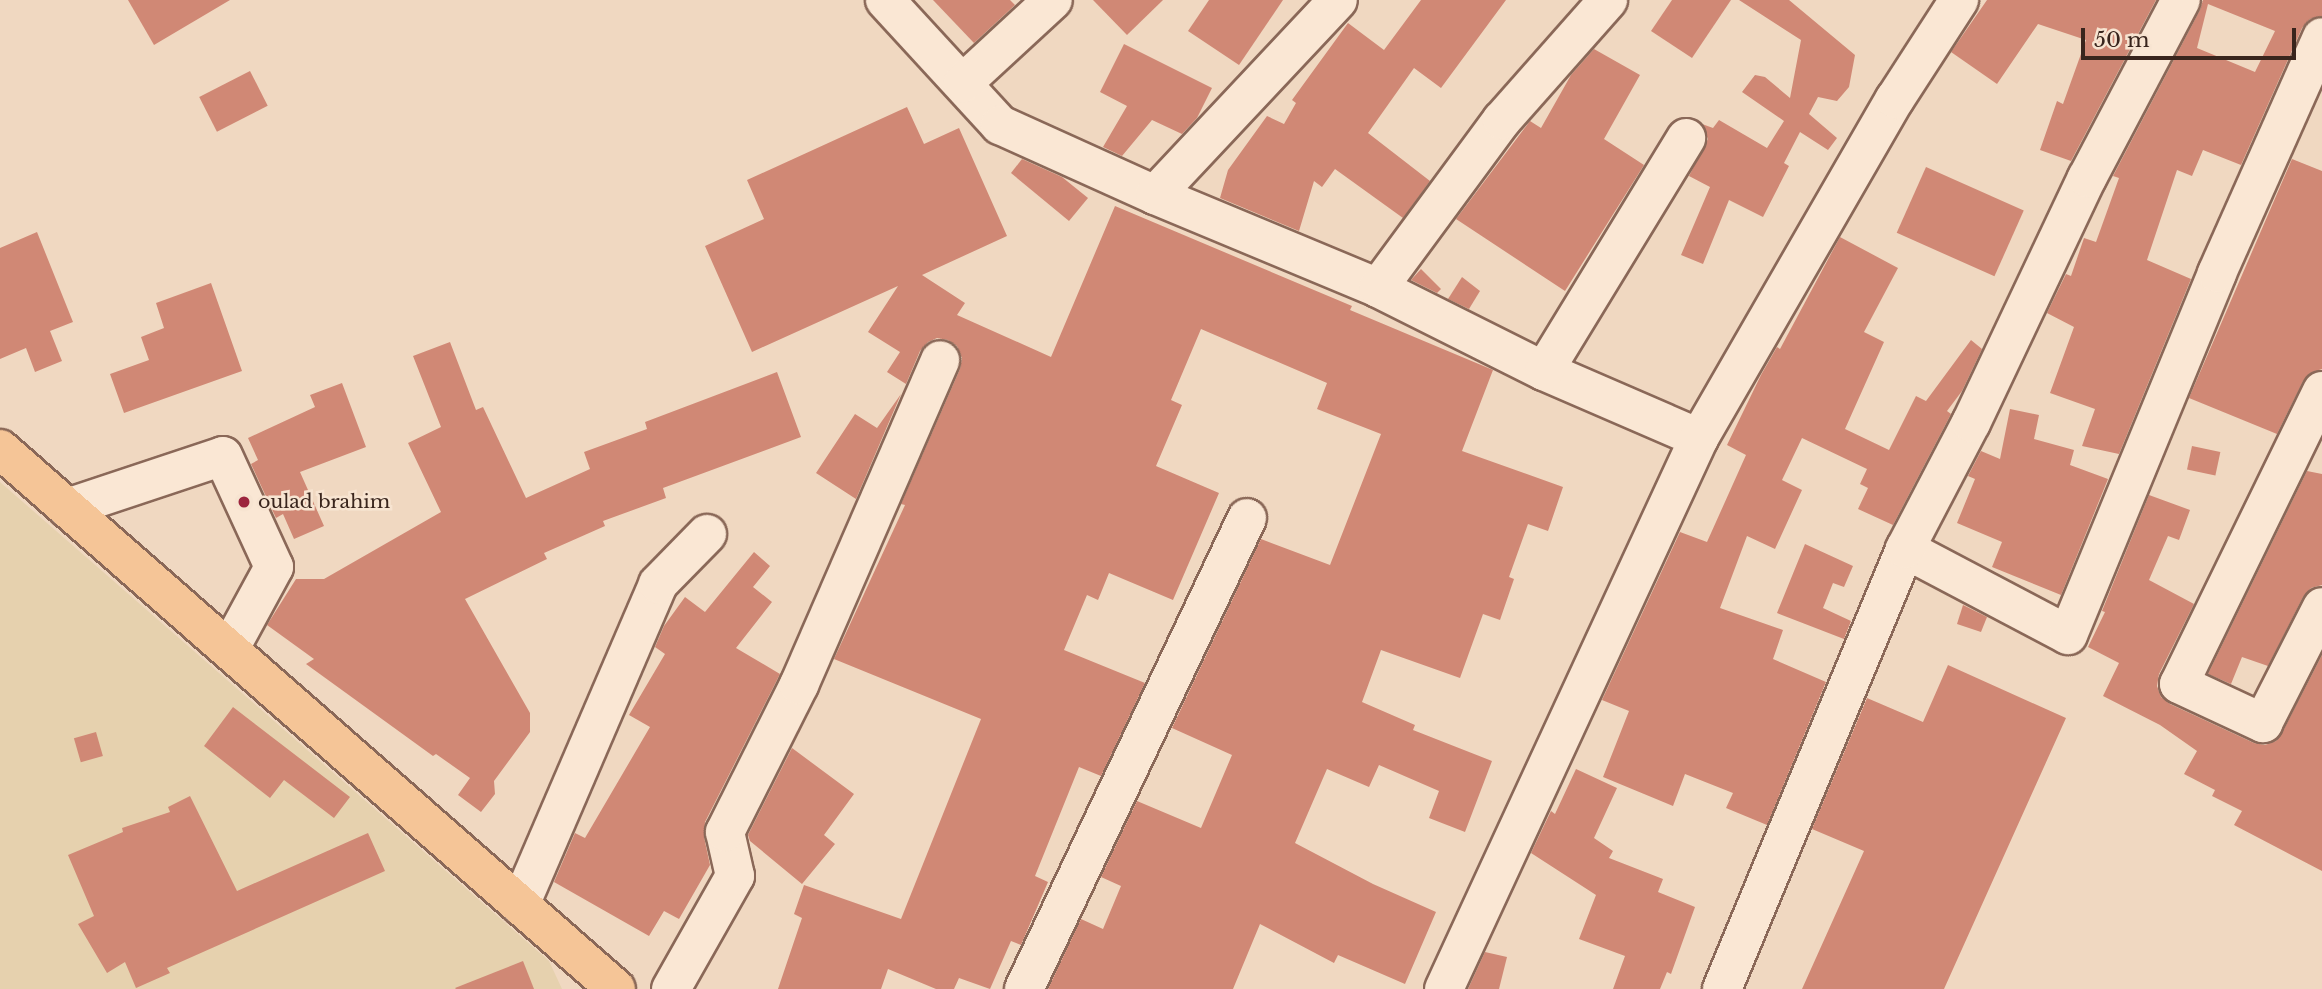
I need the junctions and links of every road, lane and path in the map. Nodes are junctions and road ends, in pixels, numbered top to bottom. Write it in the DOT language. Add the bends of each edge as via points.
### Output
graph roads {
  1 [pos="885,0"];
  2 [pos="1053,0"];
  3 [pos="1338,0"];
  4 [pos="1608,0"];
  5 [pos="1959,0"];
  6 [pos="2181,0"];
  7 [pos="2322,37"];
  8 [pos="963,83"];
  9 [pos="1686,138"];
  10 [pos="1155,195"];
  11 [pos="1378,288"];
  12 [pos="940,360"];
  13 [pos="1544,371"];
  14 [pos="2322,391"];
  15 [pos="1699,438"];
  16 [pos="0,449"];
  17 [pos="67,508"];
  18 [pos="1247,518"];
  19 [pos="707,534"];
  20 [pos="1905,549"];
  21 [pos="2322,607"];
  22 [pos="229,650"];
  23 [pos="520,905"];
  24 [pos="616,989"];
  25 [pos="671,989"];
  26 [pos="1024,989"];
  27 [pos="1444,989"];
  28 [pos="1722,989"];
  1 -- 8 [label="street"];
  2 -- 8 [label="street"];
  3 -- 10 [label="street"];
  4 -- 11 [label="street" via="1502,120"];
  5 -- 15 [label="street" via="1895,99"];
  6 -- 20 [label="street" via="2087,178 1971,423"];
  7 -- 20 [label="street" via="2212,286 2068,635"];
  8 -- 10 [label="street" via="1000,125"];
  9 -- 13 [label="street"];
  10 -- 11 [label="street"];
  11 -- 13 [label="street"];
  12 -- 25 [label="street" via="799,685 725,832 735,876"];
  13 -- 15 [label="street"];
  14 -- 21 [label="street" via="2179,684 2263,723"];
  15 -- 27 [label="street"];
  16 -- 17 [label="main road"];
  17 -- 22 [label="main road"];
  17 -- 22 [label="street" via="223,456 274,567"];
  18 -- 26 [label="street"];
  19 -- 23 [label="street" via="658,584"];
  20 -- 28 [label="street"];
  22 -- 23 [label="main road"];
  23 -- 24 [label="main road"];
}
